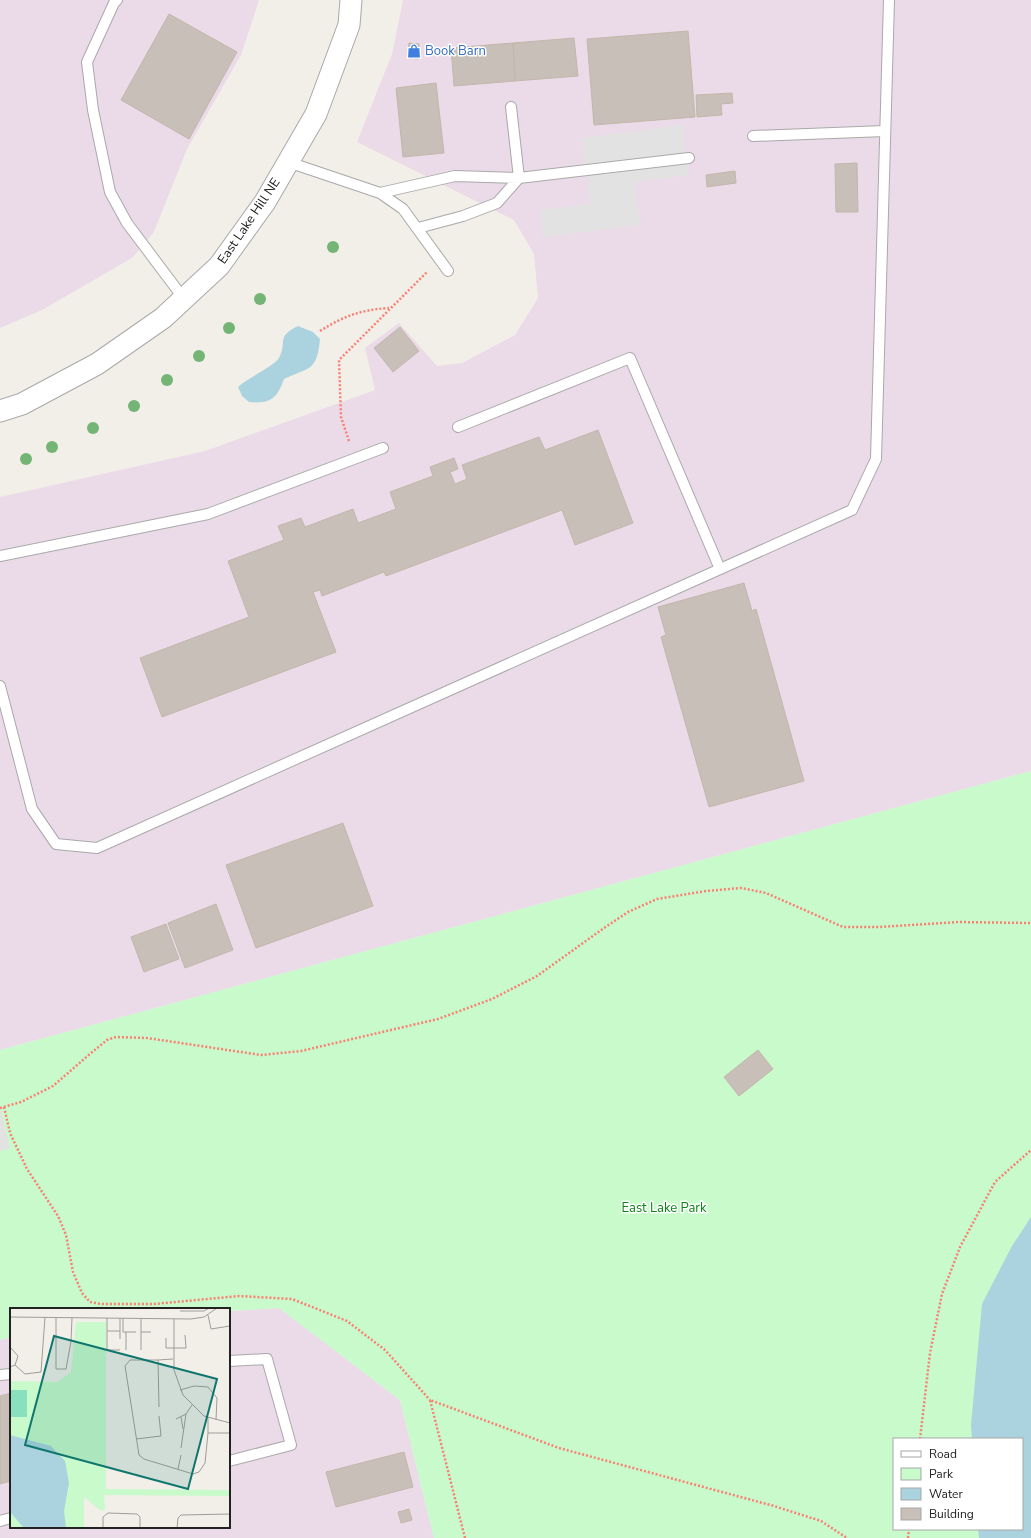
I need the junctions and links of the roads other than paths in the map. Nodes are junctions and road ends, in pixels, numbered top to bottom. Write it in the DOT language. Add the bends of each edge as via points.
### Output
graph roads {
  1 [pos="117,0"];
  2 [pos="351,0"];
  3 [pos="889,0"];
  4 [pos="511,107"];
  5 [pos="885,131"];
  6 [pos="753,136"];
  7 [pos="689,158"];
  8 [pos="288,162"];
  9 [pos="519,178"];
  10 [pos="380,193"];
  11 [pos="418,228"];
  12 [pos="448,271"];
  13 [pos="184,299"];
  14 [pos="0,411"];
  15 [pos="458,427"];
  16 [pos="383,448"];
  17 [pos="0,556"];
  18 [pos="720,569"];
  19 [pos="0,686"];
  20 [pos="230,1361"];
  21 [pos="10,1374"];
  22 [pos="0,1375"];
  23 [pos="230,1462"];
  24 [pos="10,1518"];
  25 [pos="0,1521"];
  1 -- 13 [label="lane" via="86,62 92,110 110,192 127,223"];
  2 -- 8 [label="street, East Lake Hill NE" via="349,25 316,114"];
  3 -- 5 [label="lane"];
  4 -- 9 [label="lane"];
  5 -- 6 [label="lane"];
  5 -- 18 [label="lane" via="876,458 852,510"];
  7 -- 9 [label="lane"];
  8 -- 10 [label="lane"];
  8 -- 13 [label="street, East Lake Hill NE" via="265,202 219,266"];
  9 -- 10 [label="lane" via="455,176"];
  9 -- 11 [label="lane" via="497,203 463,216"];
  10 -- 11 [label="lane" via="403,209"];
  11 -- 12 [label="lane"];
  13 -- 14 [label="street, East Lake Hill NE" via="164,318 97,364 22,404"];
  15 -- 18 [label="lane" via="630,358"];
  16 -- 17 [label="lane" via="208,514"];
  18 -- 19 [label="lane" via="97,848 56,844 32,809"];
  20 -- 23 [label="lane" via="267,1359 291,1445"];
  21 -- 22 [label="lane"];
  24 -- 25 [label="lane"];
}
